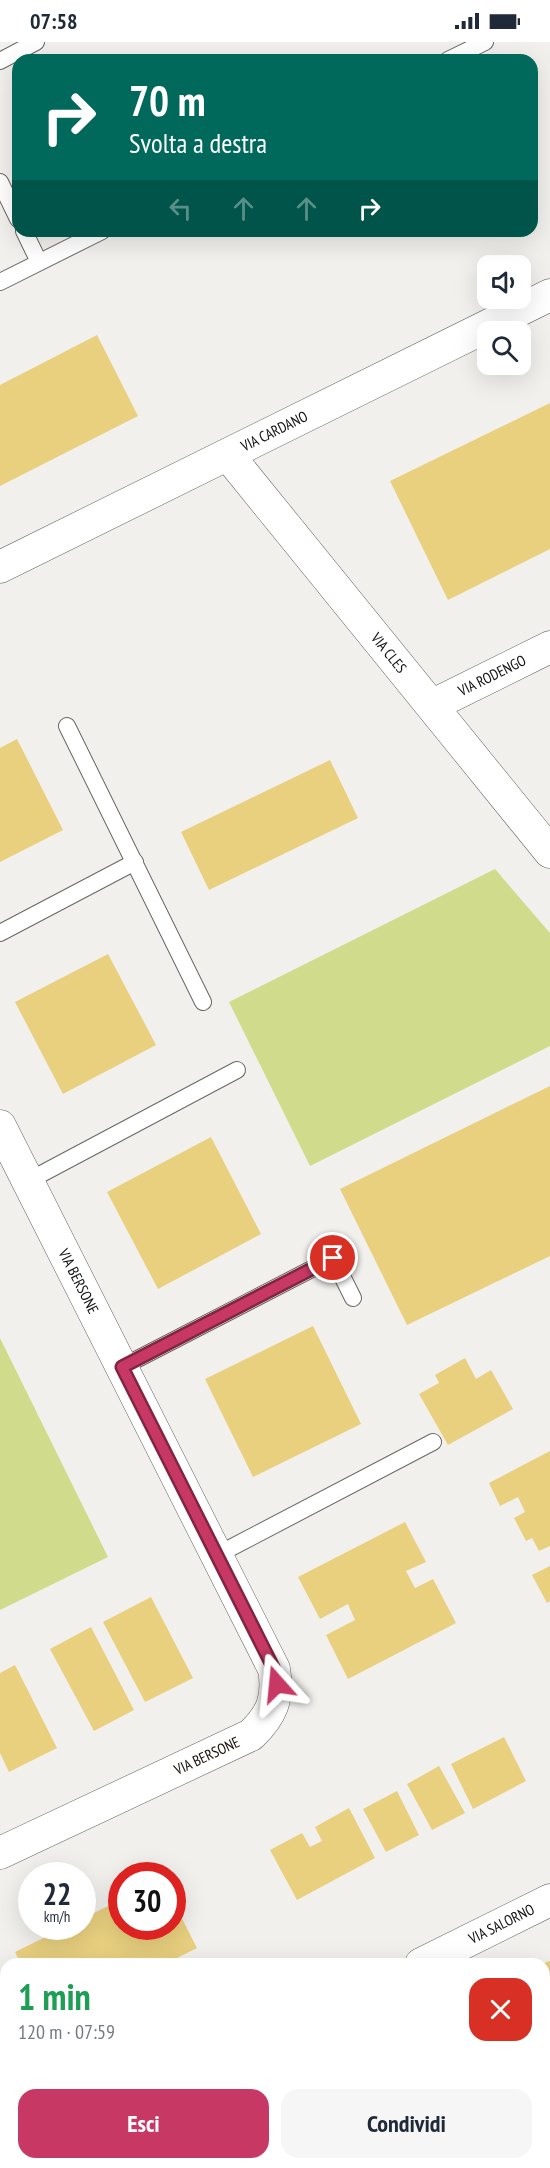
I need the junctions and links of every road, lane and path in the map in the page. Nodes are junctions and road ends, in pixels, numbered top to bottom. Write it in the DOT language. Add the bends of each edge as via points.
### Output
graph roads {
  1 [pos="36,42"];
  2 [pos="485,42"];
  3 [pos="13,54"];
  4 [pos="460,54"];
  5 [pos="0,182"];
  6 [pos="12,207"];
  7 [pos="27,237"];
  8 [pos="90,237"];
  9 [pos="39,262"];
  10 [pos="0,282"];
  11 [pos="550,296"];
  12 [pos="228,455"];
  13 [pos="0,567"];
  14 [pos="550,647"];
  15 [pos="433,705"];
  16 [pos="67,726"];
  17 [pos="550,852"];
  18 [pos="135,862"];
  19 [pos="0,933"];
  20 [pos="203,1002"];
  21 [pos="237,1070"];
  22 [pos="0,1126"];
  23 [pos="28,1181"];
  24 [pos="353,1298"];
  25 [pos="122,1367"];
  26 [pos="433,1442"];
  27 [pos="217,1555"];
  28 [pos="0,1853"];
  29 [pos="550,1900"];
  30 [pos="438,1958"];
  1 -- 3 [label="lane"];
  2 -- 4 [label="lane"];
  5 -- 6 [label="lane"];
  7 -- 9 [label="lane"];
  8 -- 9 [label="lane"];
  9 -- 10 [label="lane"];
  11 -- 12 [label="street, VIA CARDANO"];
  12 -- 13 [label="street, VIA CARDANO"];
  12 -- 15 [label="street, VIA CLES"];
  14 -- 15 [label="street, VIA RODENGO"];
  15 -- 17 [label="street, VIA CLES"];
  16 -- 18 [label="lane"];
  18 -- 19 [label="lane"];
  18 -- 20 [label="lane"];
  21 -- 23 [label="lane"];
  22 -- 23 [label="street, VIA BERSONE"];
  23 -- 25 [label="street, VIA BERSONE"];
  24 -- 25 [label="lane" via="333,1258"];
  25 -- 27 [label="street, VIA BERSONE"];
  26 -- 27 [label="lane"];
  27 -- 28 [label="street, VIA BERSONE" via="274,1669 276,1702 267,1720 252,1735"];
  29 -- 30 [label="street, VIA SALORNO"];
}
